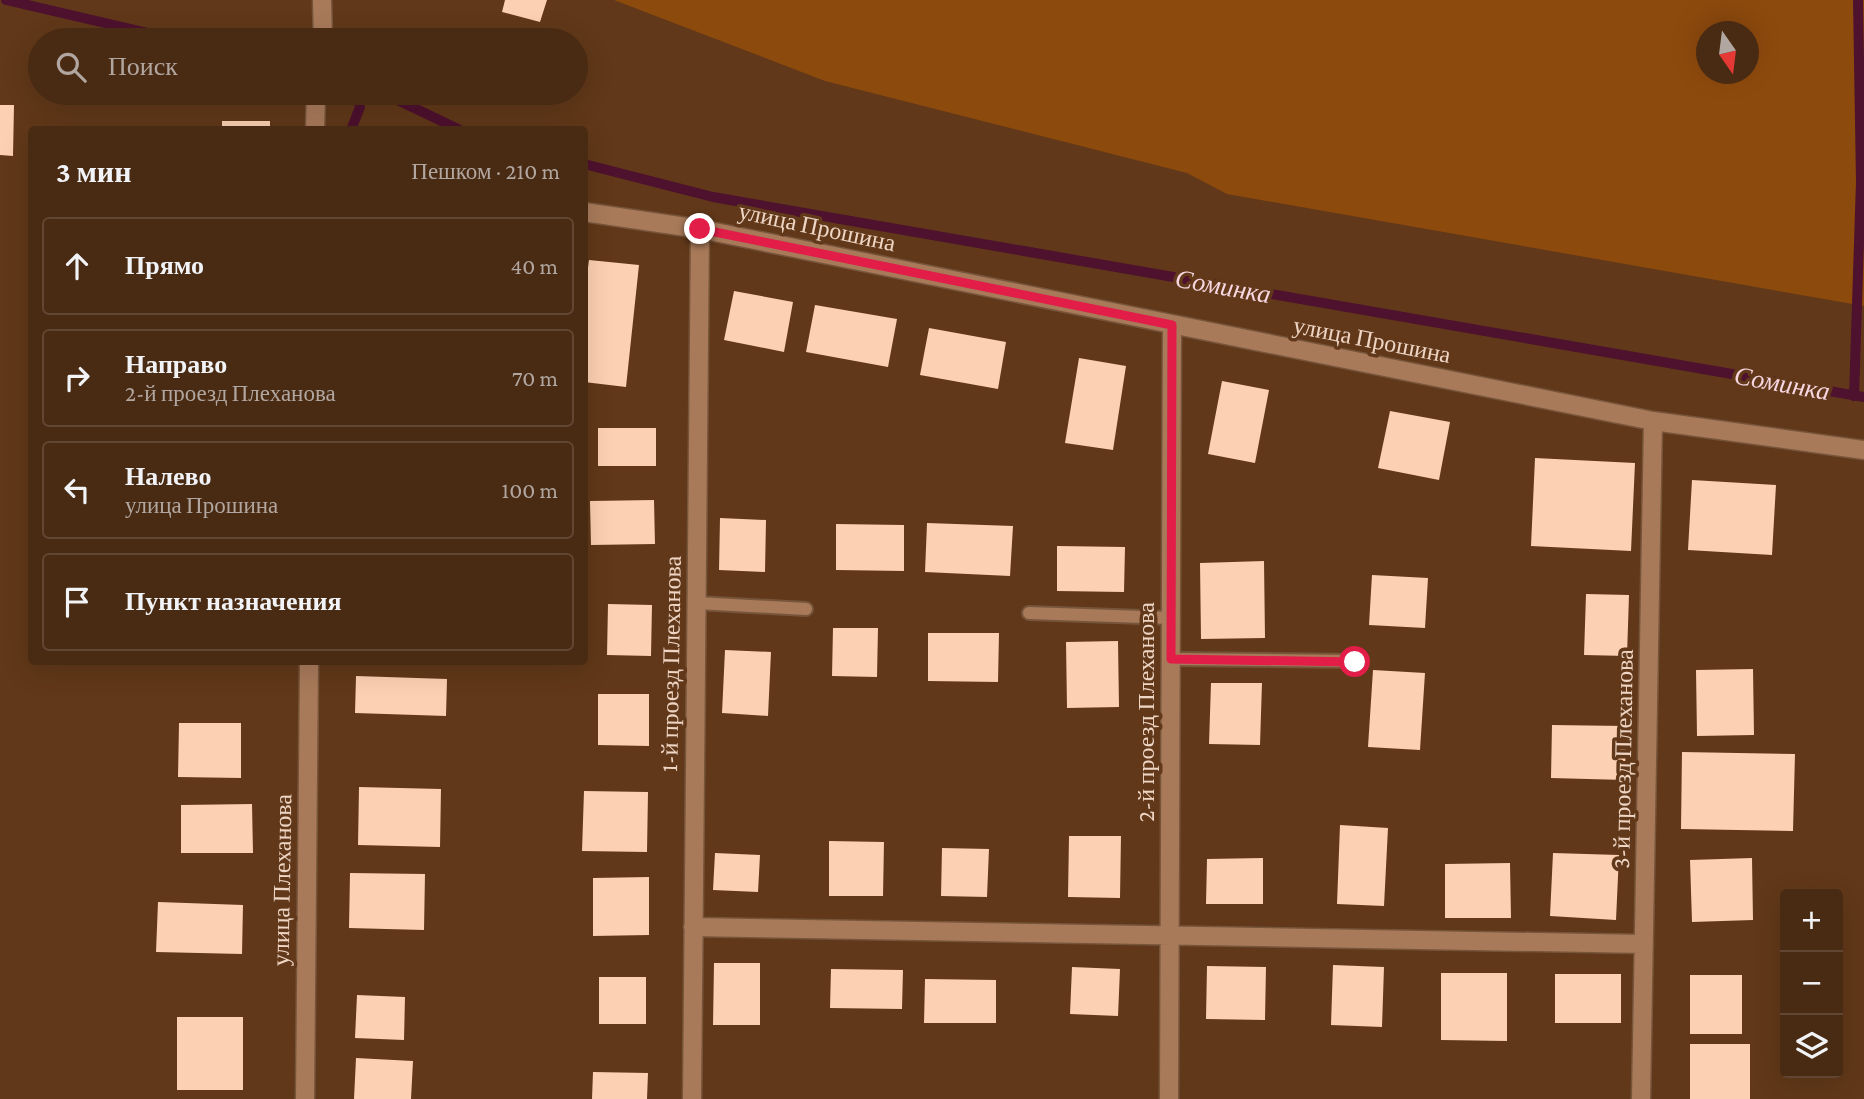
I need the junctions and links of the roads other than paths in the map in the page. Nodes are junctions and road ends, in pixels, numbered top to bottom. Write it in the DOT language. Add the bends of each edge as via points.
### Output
graph roads {
  1 [pos="323,0"];
  2 [pos="323,28"];
  3 [pos="316,105"];
  4 [pos="315,126"];
  5 [pos="588,213"];
  6 [pos="700,229"];
  7 [pos="1172,325"];
  8 [pos="1653,421"];
  9 [pos="1864,450"];
  10 [pos="696,603"];
  11 [pos="806,609"];
  12 [pos="1028,613"];
  13 [pos="1171,618"];
  14 [pos="1171,659"];
  15 [pos="1355,662"];
  16 [pos="309,665"];
  17 [pos="693,927"];
  18 [pos="1169,936"];
  19 [pos="1644,944"];
  20 [pos="305,1099"];
  21 [pos="692,1099"];
  22 [pos="1168,1099"];
  23 [pos="1641,1099"];
  1 -- 2 [label="street"];
  3 -- 4 [label="street"];
  5 -- 6 [label="street, улица Прошина"];
  6 -- 7 [label="street, улица Прошина"];
  6 -- 10 [label="street, 1-й проезд Плеханова"];
  7 -- 8 [label="street, улица Прошина"];
  7 -- 13 [label="street, 2-й проезд Плеханова"];
  8 -- 9 [label="street, улица Прошина"];
  8 -- 19 [label="street, 3-й проезд Плеханова"];
  10 -- 11 [label="lane"];
  10 -- 17 [label="street, 1-й проезд Плеханова"];
  12 -- 13 [label="lane"];
  13 -- 14 [label="street, 2-й проезд Плеханова"];
  14 -- 15 [label="lane"];
  14 -- 18 [label="street, 2-й проезд Плеханова"];
  16 -- 20 [label="street, улица Плеханова"];
  17 -- 18 [label="street"];
  17 -- 21 [label="street, 1-й проезд Плеханова"];
  18 -- 19 [label="street"];
  18 -- 22 [label="street, 2-й проезд Плеханова"];
  19 -- 23 [label="street, 3-й проезд Плеханова"];
}
